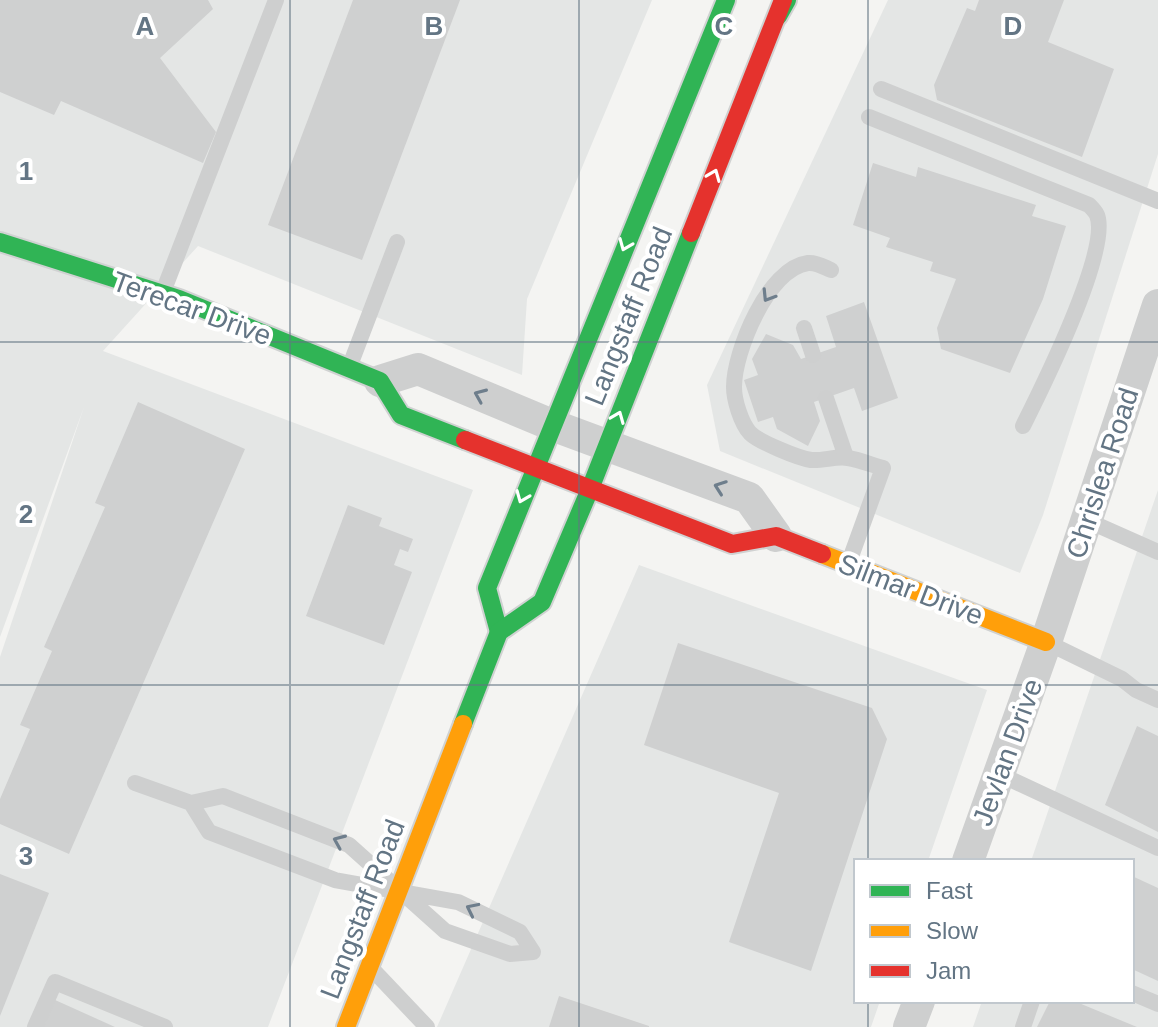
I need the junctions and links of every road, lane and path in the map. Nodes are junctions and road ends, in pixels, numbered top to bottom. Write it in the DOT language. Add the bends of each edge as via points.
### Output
graph roads {
  1 [pos="276,0"];
  2 [pos="726,0"];
  3 [pos="783,5"];
  4 [pos="881,89"];
  5 [pos="869,117"];
  6 [pos="1158,201"];
  7 [pos="0,242"];
  8 [pos="397,242"];
  9 [pos="831,270"];
  10 [pos="163,294"];
  11 [pos="1158,305"];
  12 [pos="804,328"];
  13 [pos="813,355"];
  14 [pos="349,368"];
  15 [pos="1148,369"];
  16 [pos="380,381"];
  17 [pos="826,398"];
  18 [pos="552,425"];
  19 [pos="1023,426"];
  20 [pos="607,445"];
  21 [pos="846,457"];
  22 [pos="534,468"];
  23 [pos="590,489"];
  24 [pos="1086,520"];
  25 [pos="776,536"];
  26 [pos="1158,552"];
  27 [pos="848,564"];
  28 [pos="499,632"];
  29 [pos="1046,642"];
  30 [pos="1122,679"];
  31 [pos="1158,689"];
  32 [pos="1158,700"];
  33 [pos="999,774"];
  34 [pos="135,783"];
  35 [pos="191,803"];
  36 [pos="1158,848"];
  37 [pos="969,859"];
  38 [pos="398,890"];
  39 [pos="369,967"];
  40 [pos="1134,985"];
  41 [pos="1134,994"];
  42 [pos="1158,995"];
  43 [pos="918,1003"];
  44 [pos="1031,1003"];
  45 [pos="1158,1004"];
  46 [pos="35,1027"];
  47 [pos="165,1027"];
  48 [pos="346,1027"];
  49 [pos="427,1027"];
  50 [pos="909,1027"];
  51 [pos="1023,1027"];
  1 -- 10 [label="lane"];
  2 -- 18 [label="main road, Langstaff Road, one-way"];
  20 -- 3 [label="main road, Langstaff Road, one-way"];
  4 -- 6 [label="lane"];
  5 -- 19 [label="lane" via="1089,205 1098,216 1097,242 1081,296"];
  7 -- 10 [label="main road, Terecar Drive"];
  8 -- 14 [label="lane"];
  9 -- 21 [label="lane, one-way" via="811,255 781,277 766,297 737,363 734,390 751,434 811,460"];
  10 -- 14 [label="main road, Terecar Drive"];
  11 -- 15 [label="street, Chrislea Road"];
  12 -- 13 [label="lane"];
  14 -- 16 [label="main road, Terecar Drive"];
  15 -- 24 [label="street, Chrislea Road"];
  18 -- 16 [label="street, one-way" via="418,369"];
  16 -- 22 [label="main road" via="401,415"];
  17 -- 21 [label="lane"];
  18 -- 20 [label="street"];
  18 -- 22 [label="main road, Langstaff Road"];
  20 -- 23 [label="main road, Langstaff Road"];
  25 -- 20 [label="street, one-way" via="749,498"];
  21 -- 27 [label="lane" via="883,468"];
  22 -- 23 [label="main road"];
  22 -- 28 [label="main road, Langstaff Road, one-way" via="487,588"];
  23 -- 25 [label="main road" via="732,544"];
  23 -- 28 [label="main road, Langstaff Road" via="542,602"];
  24 -- 26 [label="lane"];
  24 -- 29 [label="street, Chrislea Road"];
  25 -- 27 [label="main road, Silmar Drive"];
  27 -- 29 [label="main road, Silmar Drive"];
  28 -- 38 [label="main road, Langstaff Road"];
  29 -- 30 [label="lane"];
  29 -- 33 [label="street, Jevlan Drive"];
  30 -- 31 [label="lane"];
  30 -- 32 [label="lane"];
  33 -- 36 [label="lane"];
  33 -- 37 [label="street, Jevlan Drive"];
  34 -- 35 [label="lane"];
  35 -- 38 [label="lane" via="209,832 335,880"];
  38 -- 35 [label="lane, one-way" via="349,845 223,796"];
  38 -- 38 [label="lane, one-way" via="445,931 510,954 533,952 520,932 458,902"];
  38 -- 39 [label="main road, Langstaff Road"];
  39 -- 48 [label="main road, Langstaff Road"];
  39 -- 49 [label="lane"];
  40 -- 42 [label="lane"];
  41 -- 45 [label="lane"];
  43 -- 50 [label="street"];
  44 -- 51 [label="lane"];
  46 -- 47 [label="lane" via="55,982"];
}
